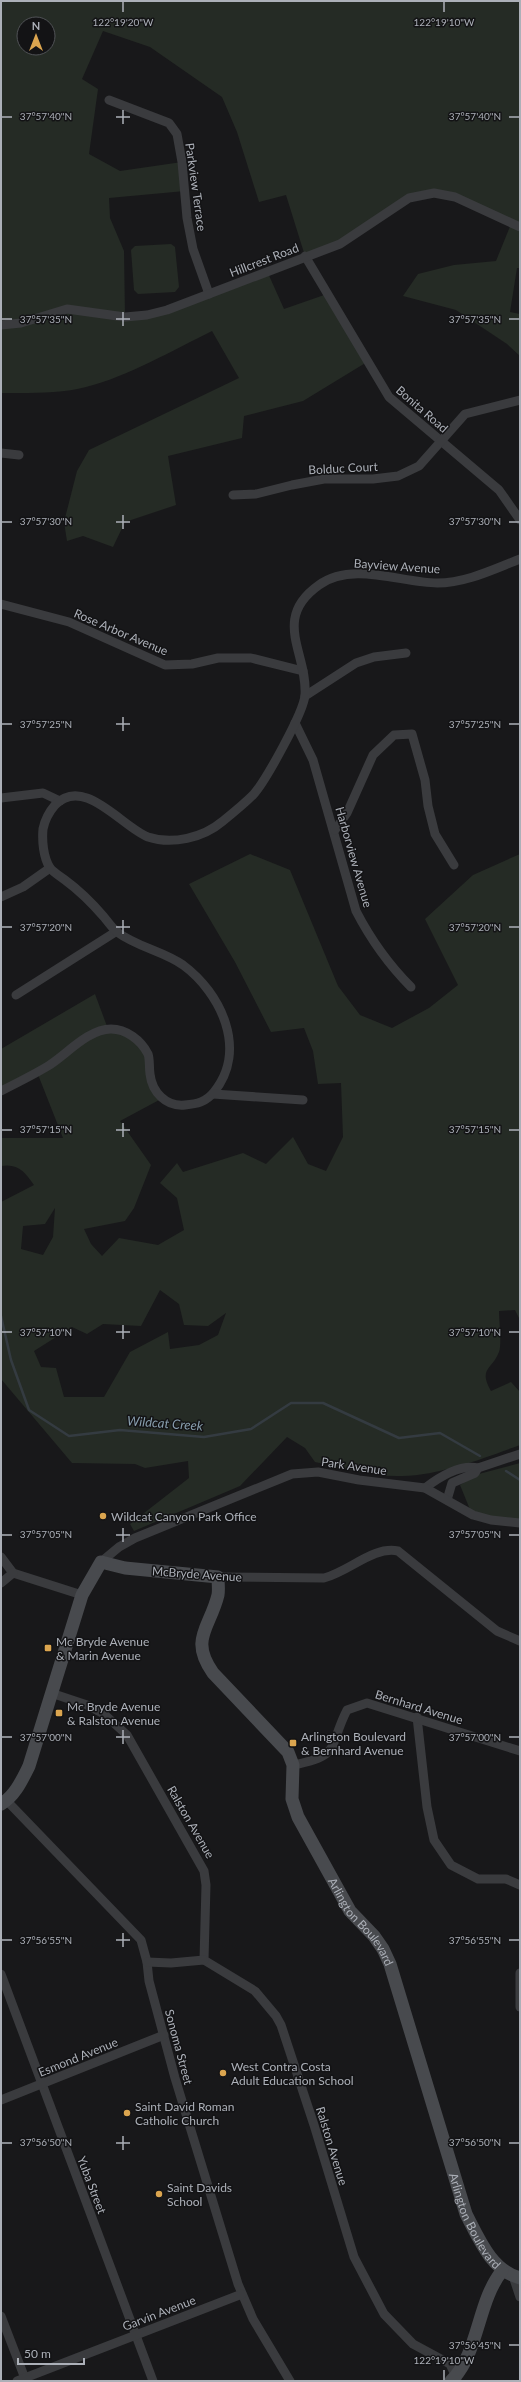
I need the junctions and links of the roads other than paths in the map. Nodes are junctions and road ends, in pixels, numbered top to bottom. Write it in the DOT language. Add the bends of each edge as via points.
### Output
graph roads {
  1 [pos="109,100"];
  2 [pos="520,227"];
  3 [pos="305,256"];
  4 [pos="209,294"];
  5 [pos="1,325"];
  6 [pos="520,400"];
  7 [pos="440,440"];
  8 [pos="1,453"];
  9 [pos="19,455"];
  10 [pos="233,495"];
  11 [pos="520,520"];
  12 [pos="520,558"];
  13 [pos="1,604"];
  14 [pos="406,653"];
  15 [pos="303,671"];
  16 [pos="305,696"];
  17 [pos="295,723"];
  18 [pos="1,798"];
  19 [pos="60,801"];
  20 [pos="334,830"];
  21 [pos="454,865"];
  22 [pos="50,868"];
  23 [pos="1,897"];
  24 [pos="116,931"];
  25 [pos="411,987"];
  26 [pos="16,995"];
  27 [pos="1,1091"];
  28 [pos="212,1094"];
  29 [pos="303,1100"];
  30 [pos="520,1454"];
  31 [pos="478,1468"];
  32 [pos="448,1474"];
  33 [pos="452,1483"];
  34 [pos="425,1488"];
  35 [pos="448,1500"];
  36 [pos="520,1523"];
  37 [pos="1,1557"];
  38 [pos="101,1562"];
  39 [pos="13,1573"];
  40 [pos="218,1577"];
  41 [pos="1,1583"];
  42 [pos="82,1595"];
  43 [pos="520,1641"];
  44 [pos="51,1692"];
  45 [pos="417,1717"];
  46 [pos="520,1751"];
  47 [pos="293,1765"];
  48 [pos="3,1802"];
  49 [pos="520,1885"];
  50 [pos="204,1960"];
  51 [pos="147,1962"];
  52 [pos="520,1973"];
  53 [pos="1,1974"];
  54 [pos="520,2007"];
  55 [pos="164,2036"];
  56 [pos="42,2084"];
  57 [pos="1,2100"];
  58 [pos="512,2275"];
  59 [pos="242,2294"];
  60 [pos="520,2297"];
  61 [pos="1,2316"];
  62 [pos="136,2335"];
  63 [pos="455,2379"];
  64 [pos="22,2380"];
  65 [pos="153,2381"];
  66 [pos="290,2381"];
  1 -- 4 [label="street, Parkview Terrace" via="169,123 177,134 187,218"];
  2 -- 3 [label="street, Hillcrest Road" via="455,197 434,193 408,198 340,244"];
  3 -- 4 [label="street, Hillcrest Road"];
  3 -- 7 [label="street, Bonita Road" via="389,397"];
  4 -- 5 [label="street, Hillcrest Road" via="147,315 125,317 67,309 21,323"];
  6 -- 7 [label="street, Bolduc Court" via="465,414"];
  7 -- 10 [label="street, Bolduc Court" via="419,466 398,476 324,479 292,484 256,494"];
  7 -- 11 [label="street, Bonita Road" via="499,490"];
  8 -- 9 [label="street"];
  12 -- 15 [label="street, Bayview Avenue" via="465,580 437,583 388,575 349,574 320,584 297,608 294,636"];
  13 -- 15 [label="street, Rose Arbor Avenue" via="69,622 165,665 192,664 218,658 251,658"];
  14 -- 16 [label="street" via="374,657 356,663"];
  15 -- 16 [label="street, Bayview Avenue"];
  16 -- 17 [label="street"];
  17 -- 19 [label="street" via="256,793 216,827 188,839 165,841 145,836 98,802 75,796"];
  17 -- 20 [label="street, Harborview Avenue" via="313,760"];
  18 -- 19 [label="street" via="43,793"];
  19 -- 22 [label="street" via="48,813 43,827 43,847"];
  20 -- 21 [label="street" via="347,813 373,754 394,735 412,734 425,780 434,834"];
  20 -- 25 [label="street, Harborview Avenue" via="356,911 368,934 392,968"];
  22 -- 23 [label="street" via="23,887"];
  22 -- 24 [label="street" via="79,891"];
  24 -- 26 [label="street"];
  24 -- 28 [label="street" via="148,950 180,962 205,983 220,1007 228,1028 230,1051 226,1073"];
  27 -- 28 [label="street" via="51,1064 81,1040 108,1029 130,1033 148,1054 150,1079 161,1099 177,1106 200,1104"];
  28 -- 29 [label="street"];
  30 -- 31 [label="street"];
  31 -- 32 [label="street" via="472,1467"];
  31 -- 33 [label="street" via="475,1473"];
  32 -- 33 [label="street"];
  32 -- 34 [label="street"];
  33 -- 35 [label="street"];
  34 -- 35 [label="street, Park Avenue"];
  34 -- 38 [label="street, Park Avenue" via="318,1472 292,1474 135,1538"];
  35 -- 36 [label="street, Park Avenue" via="474,1515 491,1520"];
  37 -- 39 [label="street"];
  38 -- 40 [label="main road, McBryde Avenue" via="125,1568"];
  38 -- 42 [label="main road"];
  39 -- 41 [label="street"];
  39 -- 42 [label="street"];
  40 -- 43 [label="street, McBryde Avenue" via="324,1578 340,1574 378,1551 398,1551 497,1631"];
  40 -- 47 [label="main road, Arlington Boulevard" via="218,1594 202,1636 202,1651 206,1663 212,1673 288,1752"];
  42 -- 44 [label="main road"];
  44 -- 48 [label="main road" via="29,1766 19,1786"];
  44 -- 50 [label="street, Ralston Avenue" via="98,1711 127,1734 200,1861 206,1885"];
  45 -- 46 [label="street, Bernhard Avenue"];
  45 -- 47 [label="street, Bernhard Avenue" via="366,1703 347,1710 339,1726 336,1742 326,1755"];
  45 -- 49 [label="street" via="427,1807 434,1840 451,1865 478,1878 506,1878"];
  47 -- 58 [label="main road, Arlington Boulevard" via="292,1799 298,1817 350,1911 383,1948 390,1964 466,2214 482,2244"];
  48 -- 51 [label="street, Sonoma Street" via="141,1940"];
  50 -- 51 [label="street"];
  50 -- 63 [label="street, Ralston Avenue" via="255,1991 276,2016 354,2257 384,2314 413,2344 450,2364"];
  51 -- 55 [label="street, Sonoma Street" via="149,1982"];
  52 -- 54 [label="street"];
  53 -- 56 [label="street, Yuba Street"];
  55 -- 56 [label="street, Esmond Avenue"];
  55 -- 59 [label="street, Sonoma Street" via="205,2179"];
  56 -- 57 [label="street, Esmond Avenue"];
  56 -- 62 [label="street, Yuba Street"];
  58 -- 60 [label="street"];
  58 -- 63 [label="main road" via="493,2283"];
  59 -- 62 [label="street, Garvin Avenue"];
  59 -- 66 [label="street, Sonoma Street" via="253,2319"];
  61 -- 64 [label="street"];
  62 -- 64 [label="street, Garvin Avenue"];
  62 -- 65 [label="street, Yuba Street"];
}
